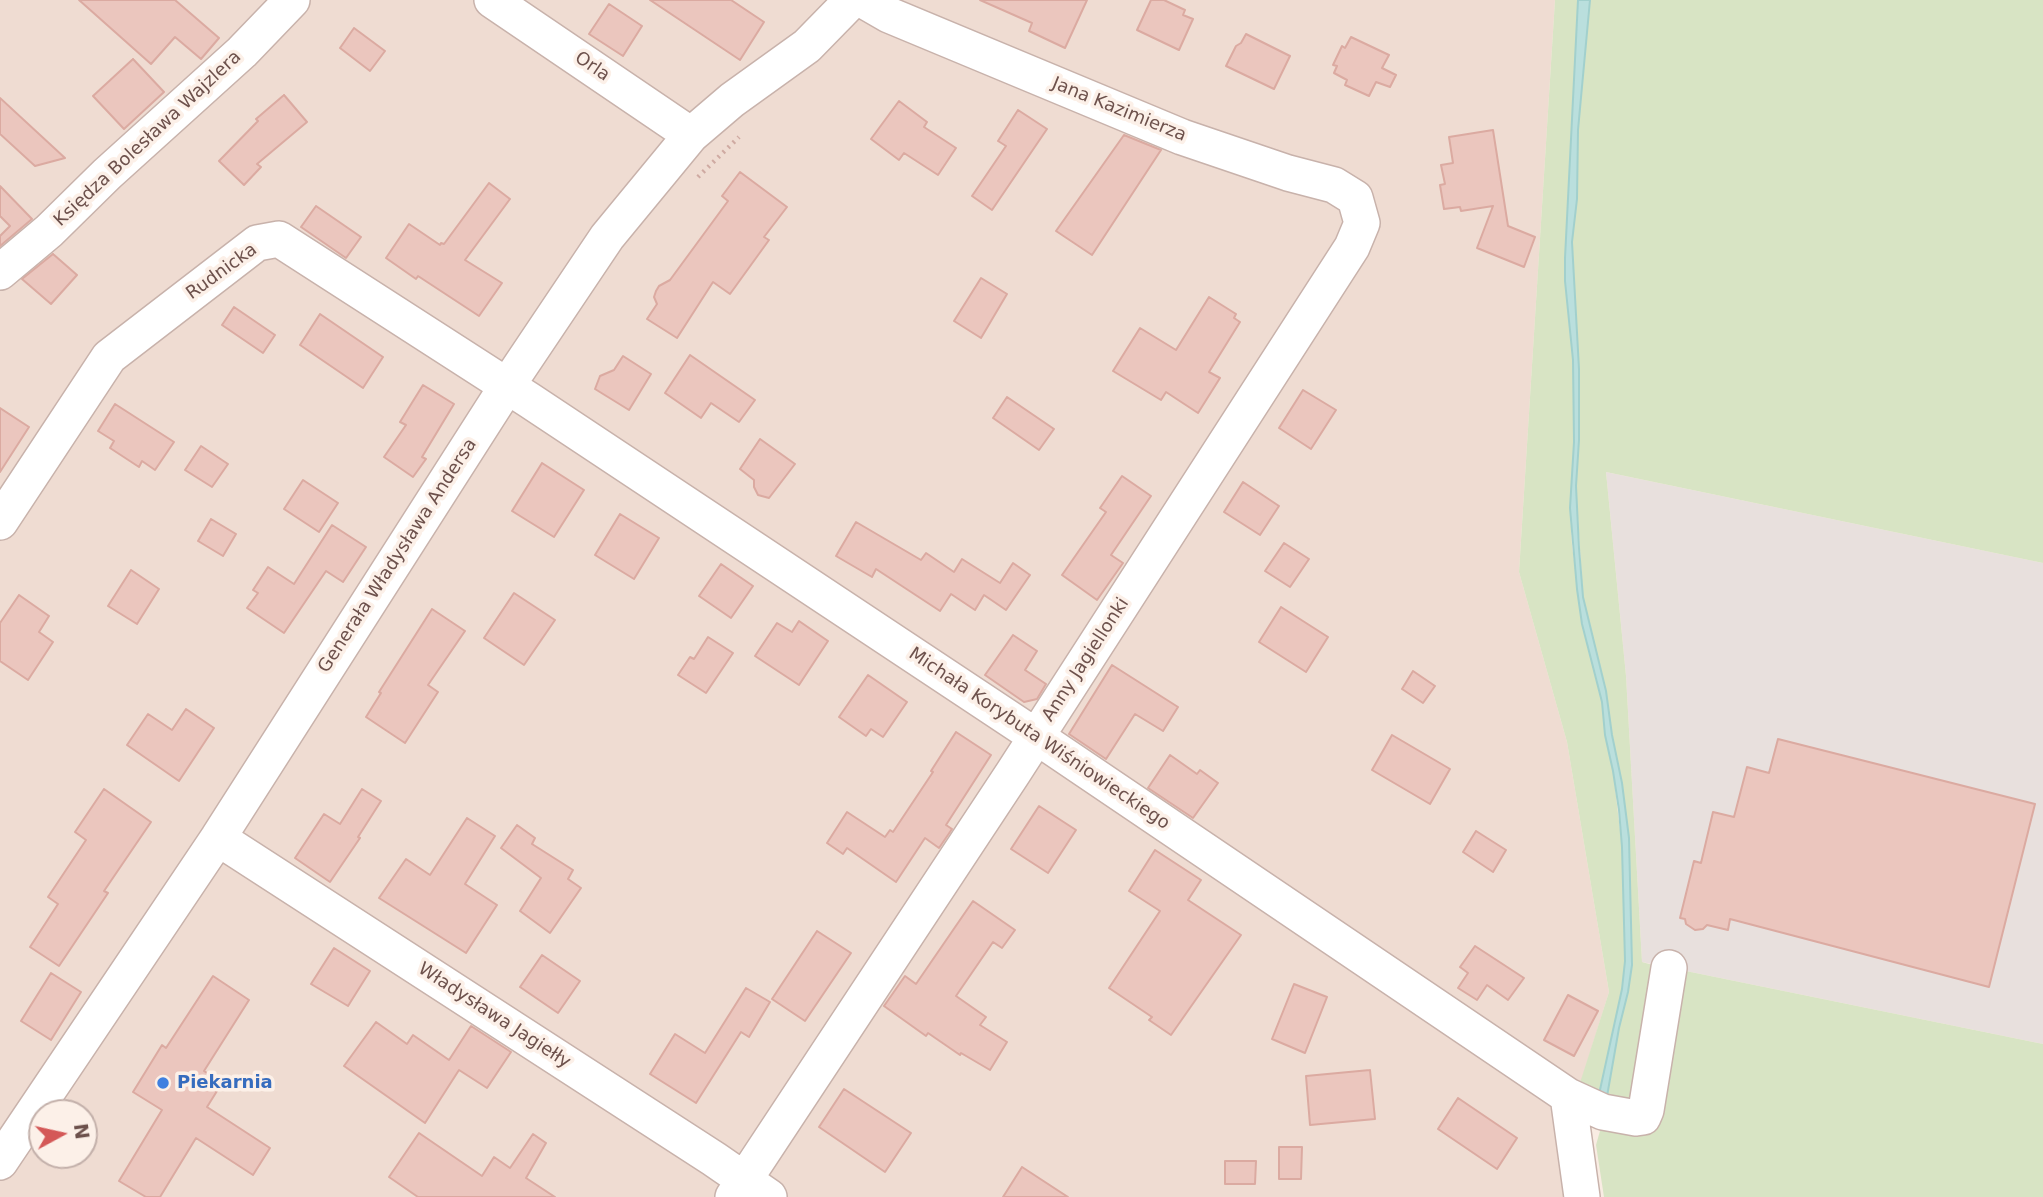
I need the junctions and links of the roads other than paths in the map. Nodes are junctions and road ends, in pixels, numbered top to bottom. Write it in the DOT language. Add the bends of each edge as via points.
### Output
graph roads {
  1 [pos="292,0"];
  2 [pos="492,0"];
  3 [pos="852,0"];
  4 [pos="863,0"];
  5 [pos="691,135"];
  6 [pos="1362,223"];
  7 [pos="0,272"];
  8 [pos="507,386"];
  9 [pos="0,522"];
  10 [pos="1037,737"];
  11 [pos="218,838"];
  12 [pos="1668,968"];
  13 [pos="1586,1105"];
  14 [pos="0,1162"];
  15 [pos="748,1191"];
  16 [pos="1582,1197"];
  1 -- 7 [label="street, Księdza Bolesława Wajzlera" via="242,52"];
  2 -- 5 [label="street, Orla"];
  3 -- 5 [label="street, Generała Władysława Andersa" via="807,46"];
  4 -- 6 [label="street, Jana Kazimierza" via="889,15 1182,137 1334,186 1355,198"];
  5 -- 8 [label="street, Generała Władysława Andersa" via="607,237"];
  6 -- 10 [label="street, Anny Jagiellonki" via="1352,247"];
  8 -- 9 [label="street, Rudnicka" via="289,244 279,239 257,243 108,357"];
  8 -- 10 [label="street, Michała Korybuta Wiśniowieckiego"];
  8 -- 11 [label="street, Generała Władysława Andersa"];
  10 -- 13 [label="street, Michała Korybuta Wiśniowieckiego"];
  10 -- 15 [label="street, Anny Jagiellonki"];
  11 -- 14 [label="street, Generała Władysława Andersa"];
  11 -- 15 [label="street, Władysława Jagiełły"];
  12 -- 13 [label="street" via="1645,1114 1636,1118"];
  13 -- 16 [label="street"];
}
